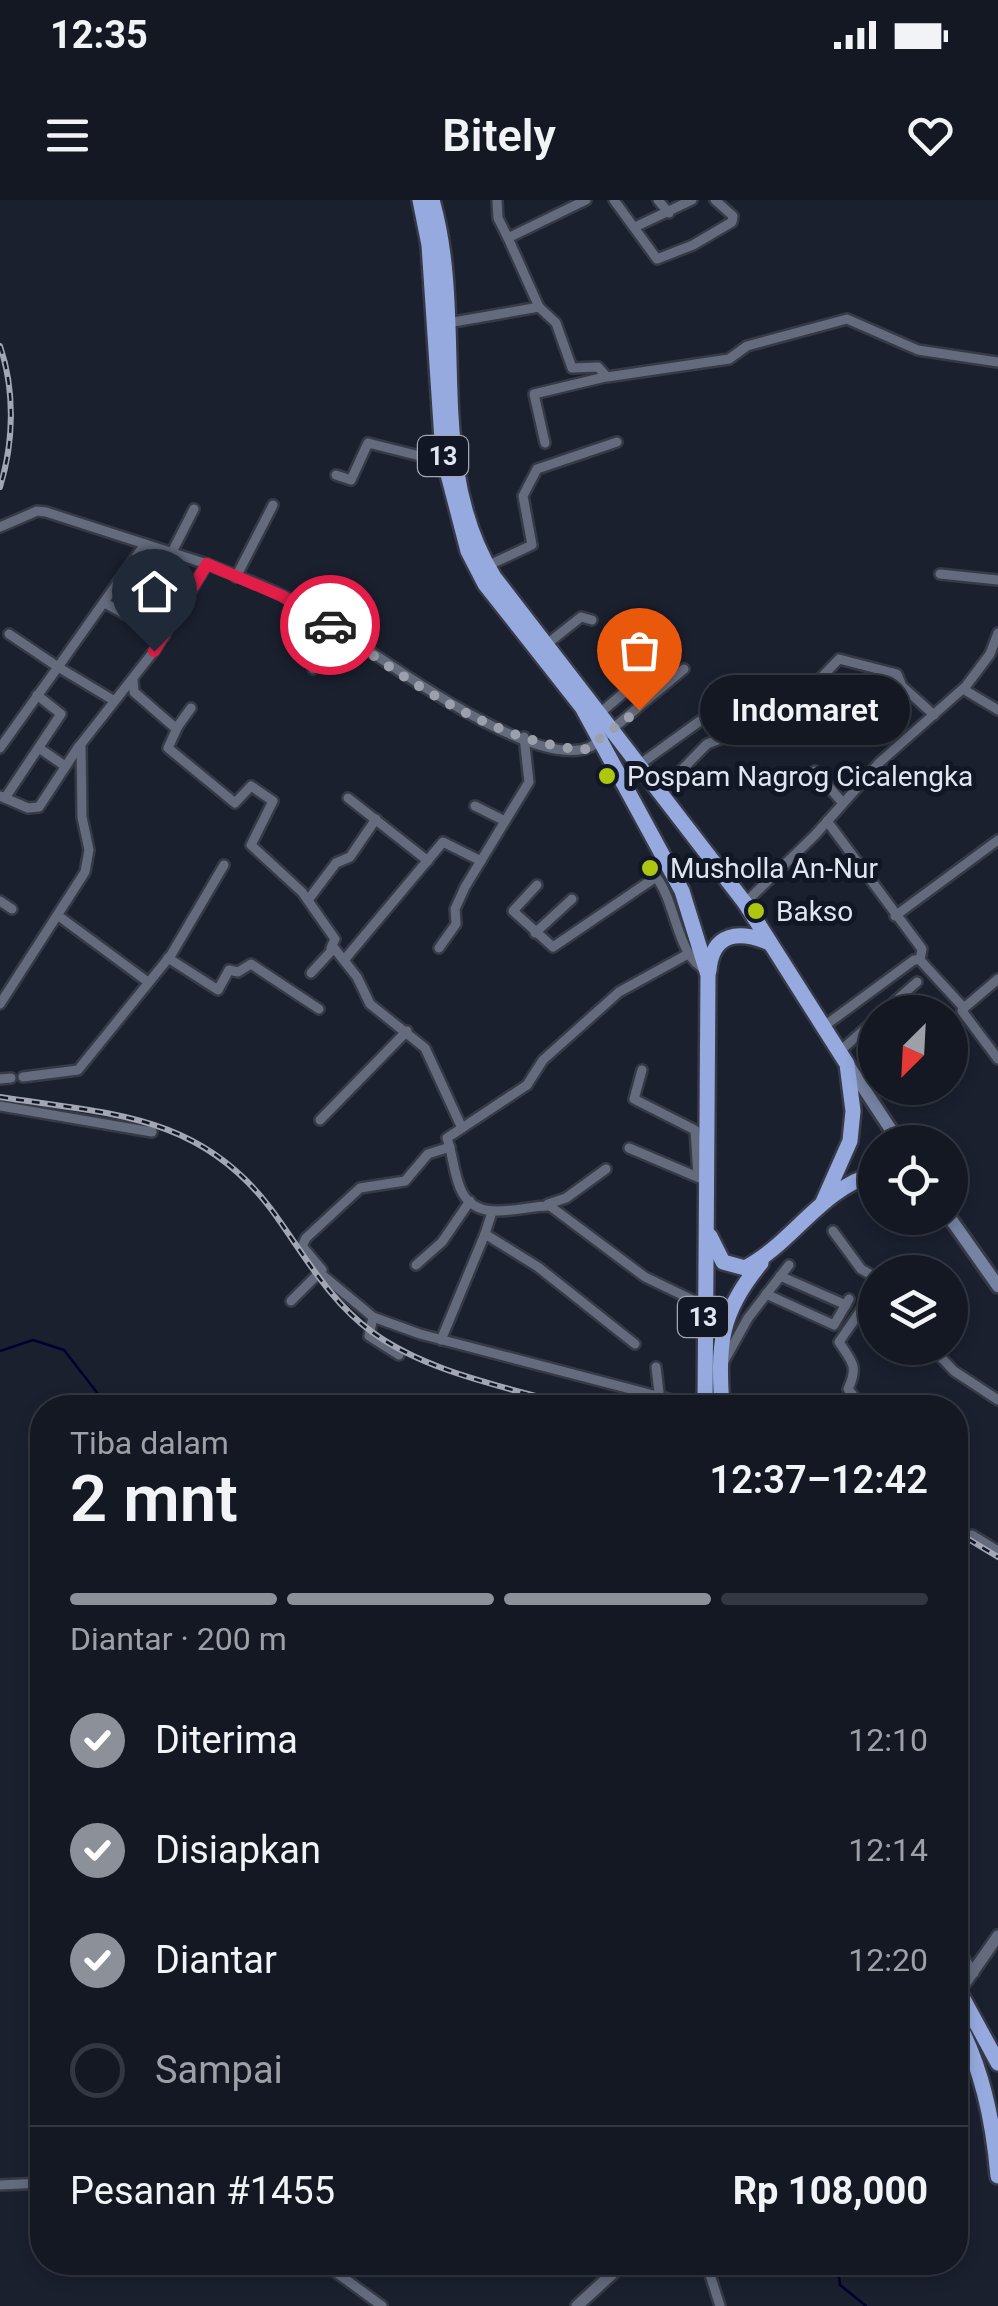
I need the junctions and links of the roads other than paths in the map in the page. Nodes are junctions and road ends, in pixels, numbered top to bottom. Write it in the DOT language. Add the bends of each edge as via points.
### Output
graph roads {
  1 [pos="420,200"];
  2 [pos="432,200"];
  3 [pos="497,200"];
  4 [pos="586,200"];
  5 [pos="614,200"];
  6 [pos="658,200"];
  7 [pos="692,200"];
  8 [pos="716,200"];
  9 [pos="669,213"];
  10 [pos="635,226"];
  11 [pos="508,238"];
  12 [pos="539,307"];
  13 [pos="448,323"];
  14 [pos="998,362"];
  15 [pos="605,377"];
  16 [pos="617,442"];
  17 [pos="544,444"];
  18 [pos="444,462"];
  19 [pos="336,475"];
  20 [pos="274,504"];
  21 [pos="194,509"];
  22 [pos="0,527"];
  23 [pos="145,544"];
  24 [pos="172,552"];
  25 [pos="207,564"];
  26 [pos="487,566"];
  27 [pos="940,574"];
  28 [pos="236,576"];
  29 [pos="998,580"];
  30 [pos="105,603"];
  31 [pos="592,620"];
  32 [pos="341,633"];
  33 [pos="998,633"];
  34 [pos="9,634"];
  35 [pos="164,636"];
  36 [pos="547,644"];
  37 [pos="659,662"];
  38 [pos="58,666"];
  39 [pos="313,669"];
  40 [pos="684,670"];
  41 [pos="134,678"];
  42 [pos="963,689"];
  43 [pos="37,695"];
  44 [pos="114,700"];
  45 [pos="729,700"];
  46 [pos="191,708"];
  47 [pos="998,710"];
  48 [pos="600,713"];
  49 [pos="934,714"];
  50 [pos="178,726"];
  51 [pos="606,735"];
  52 [pos="524,737"];
  53 [pos="81,744"];
  54 [pos="0,748"];
  55 [pos="39,748"];
  56 [pos="640,765"];
  57 [pos="65,766"];
  58 [pos="815,771"];
  59 [pos="661,791"];
  60 [pos="2,797"];
  61 [pos="348,798"];
  62 [pos="842,802"];
  63 [pos="475,806"];
  64 [pos="376,819"];
  65 [pos="827,821"];
  66 [pos="505,822"];
  67 [pos="998,840"];
  68 [pos="428,861"];
  69 [pos="481,861"];
  70 [pos="224,866"];
  71 [pos="537,885"];
  72 [pos="572,899"];
  73 [pos="308,900"];
  74 [pos="0,901"];
  75 [pos="745,903"];
  76 [pos="12,909"];
  77 [pos="895,916"];
  78 [pos="60,917"];
  79 [pos="535,933"];
  80 [pos="770,943"];
  81 [pos="331,948"];
  82 [pos="439,948"];
  83 [pos="688,954"];
  84 [pos="168,958"];
  85 [pos="345,960"];
  86 [pos="920,960"];
  87 [pos="708,972"];
  88 [pos="312,973"];
  89 [pos="998,979"];
  90 [pos="148,982"];
  91 [pos="917,982"];
  92 [pos="902,995"];
  93 [pos="952,995"];
  94 [pos="0,1004"];
  95 [pos="968,1005"];
  96 [pos="319,1009"];
  97 [pos="968,1019"];
  98 [pos="823,1027"];
  99 [pos="407,1031"];
  100 [pos="858,1040"];
  101 [pos="843,1058"];
  102 [pos="998,1059"];
  103 [pos="642,1070"];
  104 [pos="11,1078"];
  105 [pos="0,1106"];
  106 [pos="320,1120"];
  107 [pos="888,1125"];
  108 [pos="462,1128"];
  109 [pos="152,1132"];
  110 [pos="450,1147"];
  111 [pos="630,1148"];
  112 [pos="606,1169"];
  113 [pos="703,1180"];
  114 [pos="858,1181"];
  115 [pos="470,1201"];
  116 [pos="822,1202"];
  117 [pos="545,1205"];
  118 [pos="492,1212"];
  119 [pos="707,1227"];
  120 [pos="834,1231"];
  121 [pos="485,1234"];
  122 [pos="962,1235"];
  123 [pos="767,1256"];
  124 [pos="416,1265"];
  125 [pos="788,1265"];
  126 [pos="858,1266"];
  127 [pos="320,1272"];
  128 [pos="780,1276"];
  129 [pos="998,1286"];
  130 [pos="766,1294"];
  131 [pos="291,1300"];
  132 [pos="703,1305"];
  133 [pos="858,1315"];
  134 [pos="373,1317"];
  135 [pos="441,1340"];
  136 [pos="635,1344"];
  137 [pos="398,1355"];
  138 [pos="949,1365"];
  139 [pos="656,1367"];
  140 [pos="720,1370"];
  141 [pos="659,1393"];
  142 [pos="665,1395"];
  143 [pos="704,1395"];
  144 [pos="721,1395"];
  145 [pos="853,1395"];
  146 [pos="998,1400"];
  147 [pos="972,1535"];
  148 [pos="998,1551"];
  149 [pos="998,1936"];
  150 [pos="968,1975"];
  151 [pos="968,1990"];
  152 [pos="968,2043"];
  153 [pos="998,2062"];
  154 [pos="998,2176"];
  155 [pos="30,2184"];
  156 [pos="0,2185"];
  157 [pos="340,2275"];
  158 [pos="614,2275"];
  159 [pos="710,2275"];
  160 [pos="593,2301"];
  161 [pos="382,2306"];
  162 [pos="577,2306"];
  163 [pos="720,2306"];
  1 -- 18 [label="highway, 13" via="430,245"];
  2 -- 13 [label="highway, 13"];
  3 -- 11 [label="street"];
  4 -- 11 [label="street"];
  5 -- 10 [label="street"];
  6 -- 9 [label="street"];
  7 -- 9 [label="street"];
  8 -- 10 [label="street" via="732,222 662,259"];
  9 -- 10 [label="street"];
  11 -- 12 [label="street"];
  12 -- 13 [label="street"];
  12 -- 15 [label="street" via="556,323 572,368 598,367"];
  13 -- 26 [label="highway, 13" via="456,464"];
  14 -- 15 [label="street" via="918,350 847,319 748,346 729,360"];
  15 -- 17 [label="street" via="534,394"];
  16 -- 26 [label="street" via="537,469 522,496 532,546"];
  18 -- 19 [label="street" via="368,443 351,480"];
  18 -- 51 [label="highway, 13" via="476,570"];
  20 -- 28 [label="street"];
  21 -- 24 [label="street"];
  22 -- 23 [label="street" via="37,511"];
  23 -- 24 [label="street"];
  23 -- 30 [label="street"];
  24 -- 25 [label="street"];
  25 -- 28 [label="street"];
  25 -- 35 [label="street"];
  26 -- 36 [label="highway, 13"];
  27 -- 29 [label="street"];
  28 -- 32 [label="street" via="292,600"];
  30 -- 35 [label="street"];
  30 -- 38 [label="street"];
  31 -- 36 [label="street" via="581,616"];
  32 -- 39 [label="street"];
  32 -- 52 [label="street" via="442,700"];
  33 -- 42 [label="street"];
  34 -- 38 [label="street"];
  35 -- 41 [label="street"];
  36 -- 48 [label="highway, 13"];
  37 -- 48 [label="street"];
  38 -- 43 [label="street"];
  38 -- 44 [label="street"];
  40 -- 51 [label="street"];
  41 -- 44 [label="street"];
  41 -- 50 [label="street" via="134,692"];
  42 -- 47 [label="street"];
  42 -- 49 [label="street"];
  43 -- 54 [label="street"];
  43 -- 55 [label="street" via="62,711"];
  44 -- 53 [label="street"];
  45 -- 56 [label="street"];
  46 -- 50 [label="street"];
  48 -- 51 [label="highway, 13"];
  49 -- 59 [label="street" via="897,674 839,659 786,714 707,744"];
  49 -- 62 [label="street"];
  50 -- 73 [label="street" via="167,746 191,769 235,803 251,786 273,801 251,844"];
  51 -- 52 [label="street" via="584,750"];
  51 -- 56 [label="highway, 13"];
  51 -- 87 [label="highway, 13" via="682,891"];
  52 -- 66 [label="street" via="528,782"];
  53 -- 57 [label="street"];
  53 -- 78 [label="street" via="88,861"];
  55 -- 57 [label="street"];
  55 -- 60 [label="street"];
  56 -- 59 [label="highway, 13"];
  57 -- 60 [label="street" via="39,807"];
  58 -- 62 [label="street"];
  59 -- 75 [label="highway, 13"];
  61 -- 64 [label="street"];
  62 -- 65 [label="street"];
  63 -- 66 [label="street"];
  64 -- 68 [label="street"];
  64 -- 73 [label="street"];
  65 -- 75 [label="street"];
  65 -- 77 [label="street"];
  66 -- 69 [label="street"];
  67 -- 77 [label="street"];
  68 -- 69 [label="street" via="444,842"];
  68 -- 85 [label="street"];
  69 -- 82 [label="street"];
  70 -- 84 [label="street"];
  71 -- 79 [label="street" via="513,911"];
  72 -- 79 [label="street"];
  73 -- 81 [label="street" via="334,936"];
  74 -- 76 [label="street"];
  75 -- 80 [label="highway, 13"];
  77 -- 86 [label="street" via="922,950"];
  78 -- 90 [label="street"];
  78 -- 94 [label="street"];
  79 -- 83 [label="street" via="556,946 656,877"];
  80 -- 87 [label="highway" via="726,936"];
  80 -- 98 [label="highway, 13"];
  81 -- 85 [label="street"];
  81 -- 88 [label="street"];
  83 -- 87 [label="street"];
  83 -- 108 [label="street" via="620,992 542,1060 527,1085"];
  84 -- 90 [label="street"];
  84 -- 96 [label="street" via="218,990 229,970 252,964"];
  85 -- 99 [label="street" via="370,1004"];
  86 -- 93 [label="street"];
  86 -- 98 [label="street"];
  87 -- 113 [label="highway, 13"];
  89 -- 95 [label="street"];
  90 -- 104 [label="street" via="78,1070"];
  91 -- 92 [label="street"];
  97 -- 102 [label="street"];
  98 -- 101 [label="highway, 13"];
  99 -- 106 [label="street"];
  99 -- 108 [label="street" via="430,1056"];
  100 -- 101 [label="street"];
  101 -- 107 [label="main road"];
  101 -- 116 [label="highway, 13" via="854,1111 850,1141"];
  103 -- 113 [label="street" via="634,1099 695,1130"];
  105 -- 109 [label="street"];
  108 -- 110 [label="street" via="448,1136"];
  110 -- 115 [label="street" via="460,1190"];
  110 -- 127 [label="street" via="428,1154 405,1180 360,1188 306,1238 302,1246"];
  111 -- 113 [label="street"];
  112 -- 117 [label="street"];
  113 -- 119 [label="highway, 13"];
  114 -- 116 [label="highway"];
  115 -- 118 [label="street"];
  115 -- 124 [label="street" via="442,1242"];
  116 -- 123 [label="highway, 13"];
  117 -- 118 [label="street"];
  117 -- 132 [label="street" via="646,1277"];
  118 -- 121 [label="street"];
  119 -- 123 [label="highway" via="723,1262 746,1268"];
  119 -- 132 [label="highway, 13"];
  120 -- 126 [label="street"];
  121 -- 135 [label="street"];
  121 -- 136 [label="street"];
  122 -- 129 [label="main road"];
  123 -- 140 [label="highway, 13" via="728,1312"];
  125 -- 128 [label="street"];
  127 -- 131 [label="street"];
  127 -- 134 [label="street"];
  128 -- 130 [label="street"];
  128 -- 130 [label="street" via="847,1302 834,1325"];
  130 -- 140 [label="street"];
  132 -- 143 [label="highway, 13"];
  133 -- 145 [label="street" via="840,1342 855,1362 848,1388"];
  134 -- 135 [label="street"];
  134 -- 137 [label="street" via="369,1336"];
  135 -- 141 [label="street"];
  138 -- 146 [label="street"];
  139 -- 141 [label="street"];
  140 -- 144 [label="highway, 13"];
  141 -- 142 [label="street"];
  147 -- 148 [label="street"];
  149 -- 150 [label="street"];
  151 -- 153 [label="highway"];
  152 -- 154 [label="highway" via="994,2131"];
  155 -- 156 [label="street"];
  157 -- 161 [label="street"];
  158 -- 160 [label="street"];
  159 -- 163 [label="street"];
  160 -- 162 [label="street"];
}
